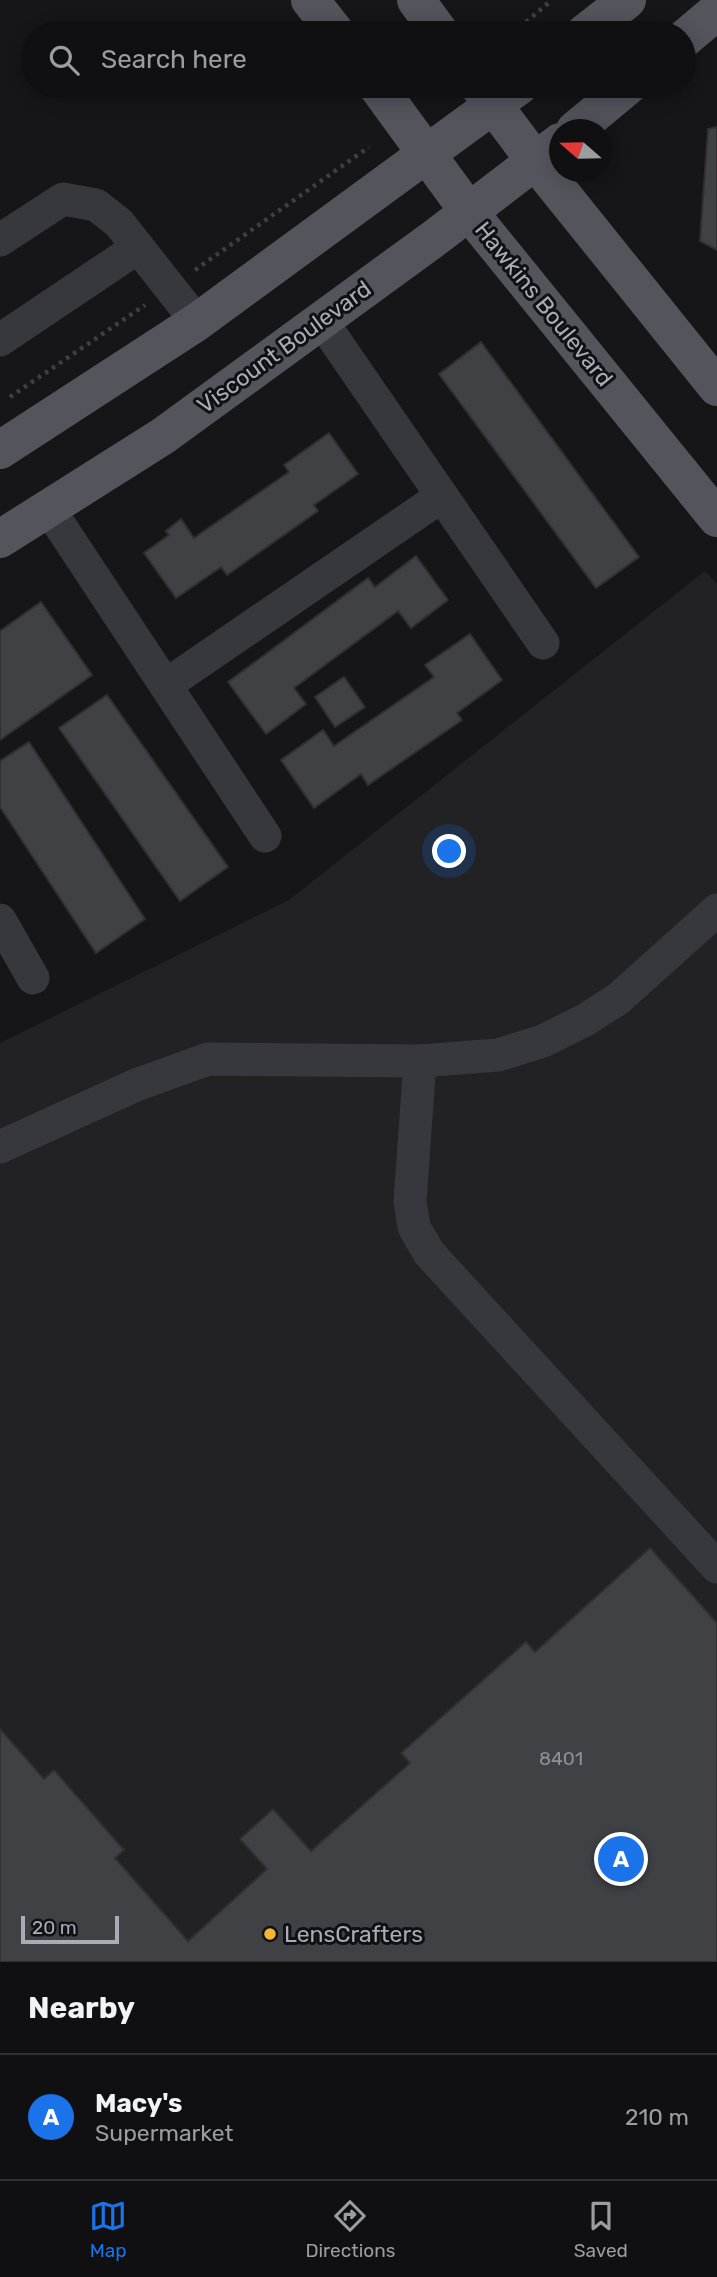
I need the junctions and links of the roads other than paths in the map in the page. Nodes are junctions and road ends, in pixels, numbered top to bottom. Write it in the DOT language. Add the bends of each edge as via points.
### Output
graph roads {
  1 [pos="310,0"];
  2 [pos="416,0"];
  3 [pos="627,0"];
  4 [pos="717,11"];
  5 [pos="327,21"];
  6 [pos="431,21"];
  7 [pos="600,21"];
  8 [pos="696,29"];
  9 [pos="386,98"];
  10 [pos="490,98"];
  11 [pos="502,98"];
  12 [pos="614,98"];
  13 [pos="588,119"];
  14 [pos="548,152"];
  15 [pos="427,154"];
  16 [pos="469,212"];
  17 [pos="0,240"];
  18 [pos="137,248"];
  19 [pos="321,320"];
  20 [pos="197,322"];
  21 [pos="0,340"];
  22 [pos="717,387"];
  23 [pos="0,450"];
  24 [pos="442,496"];
  25 [pos="49,509"];
  26 [pos="717,518"];
  27 [pos="0,539"];
  28 [pos="543,643"];
  29 [pos="166,685"];
  30 [pos="265,836"];
  31 [pos="717,910"];
  32 [pos="0,920"];
  33 [pos="33,978"];
  34 [pos="420,1061"];
  35 [pos="0,1147"];
  36 [pos="717,1567"];
  1 -- 5 [label="main road"];
  2 -- 6 [label="main road"];
  3 -- 7 [label="main road"];
  4 -- 8 [label="main road"];
  9 -- 15 [label="main road, Hawkins Boulevard"];
  10 -- 15 [label="main road"];
  11 -- 14 [label="main road"];
  12 -- 13 [label="main road"];
  14 -- 16 [label="main road, Viscount Boulevard"];
  14 -- 22 [label="main road"];
  15 -- 16 [label="main road, Hawkins Boulevard"];
  15 -- 20 [label="main road"];
  16 -- 19 [label="main road, Viscount Boulevard"];
  16 -- 26 [label="main road, Hawkins Boulevard"];
  17 -- 18 [label="lane" via="62,199 96,205 119,223"];
  18 -- 20 [label="lane"];
  18 -- 21 [label="lane"];
  19 -- 24 [label="lane"];
  19 -- 25 [label="main road, Viscount Boulevard" via="163,436"];
  20 -- 23 [label="main road"];
  24 -- 28 [label="lane"];
  24 -- 29 [label="lane"];
  25 -- 27 [label="main road, Viscount Boulevard"];
  25 -- 29 [label="lane"];
  29 -- 30 [label="lane"];
  31 -- 34 [label="lane" via="618,999 585,1020 498,1055"];
  32 -- 33 [label="lane"];
  34 -- 35 [label="lane" via="208,1059 136,1085"];
  34 -- 36 [label="lane" via="410,1201 414,1227 429,1253"];
}
